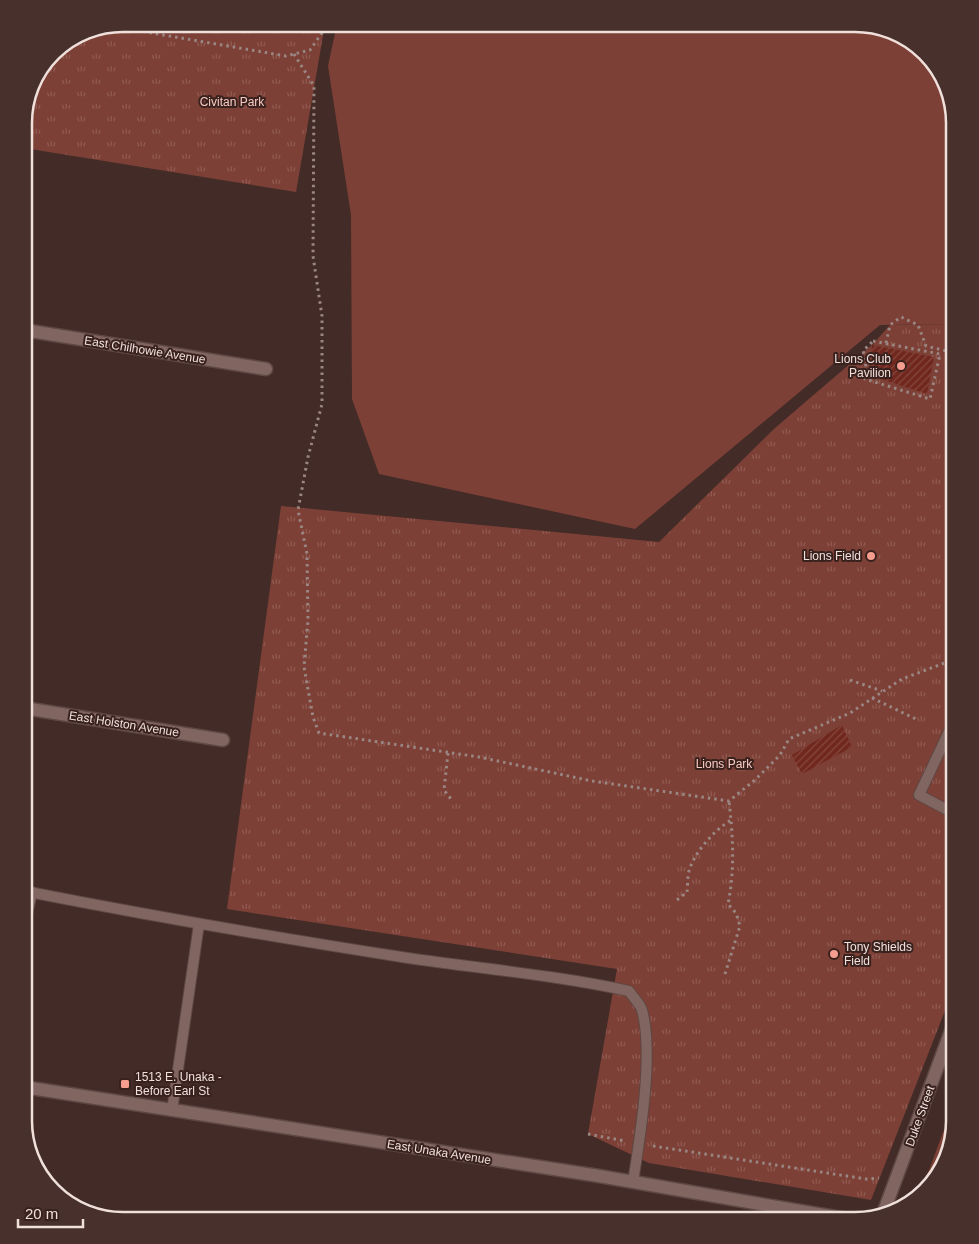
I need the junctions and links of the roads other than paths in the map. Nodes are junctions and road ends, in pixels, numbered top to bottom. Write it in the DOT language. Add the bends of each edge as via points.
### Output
graph roads {
  1 [pos="33,331"];
  2 [pos="266,369"];
  3 [pos="32,709"];
  4 [pos="946,737"];
  5 [pos="223,740"];
  6 [pos="946,809"];
  7 [pos="32,893"];
  8 [pos="199,924"];
  9 [pos="946,1044"];
  10 [pos="32,1088"];
  11 [pos="172,1111"];
  12 [pos="633,1182"];
  13 [pos="886,1206"];
  14 [pos="807,1212"];
  1 -- 2 [label="main road, East Chilhowie Avenue"];
  3 -- 5 [label="main road, East Holston Avenue"];
  4 -- 6 [label="lane" via="919,795"];
  7 -- 8 [label="lane"];
  8 -- 11 [label="lane"];
  8 -- 12 [label="lane" via="471,968 588,982 629,991 642,1008 647,1044"];
  9 -- 13 [label="main road, Duke Street"];
  10 -- 11 [label="main road, East Unaka Avenue"];
  11 -- 12 [label="main road, East Unaka Avenue"];
  12 -- 14 [label="main road, East Unaka Avenue"];
}
